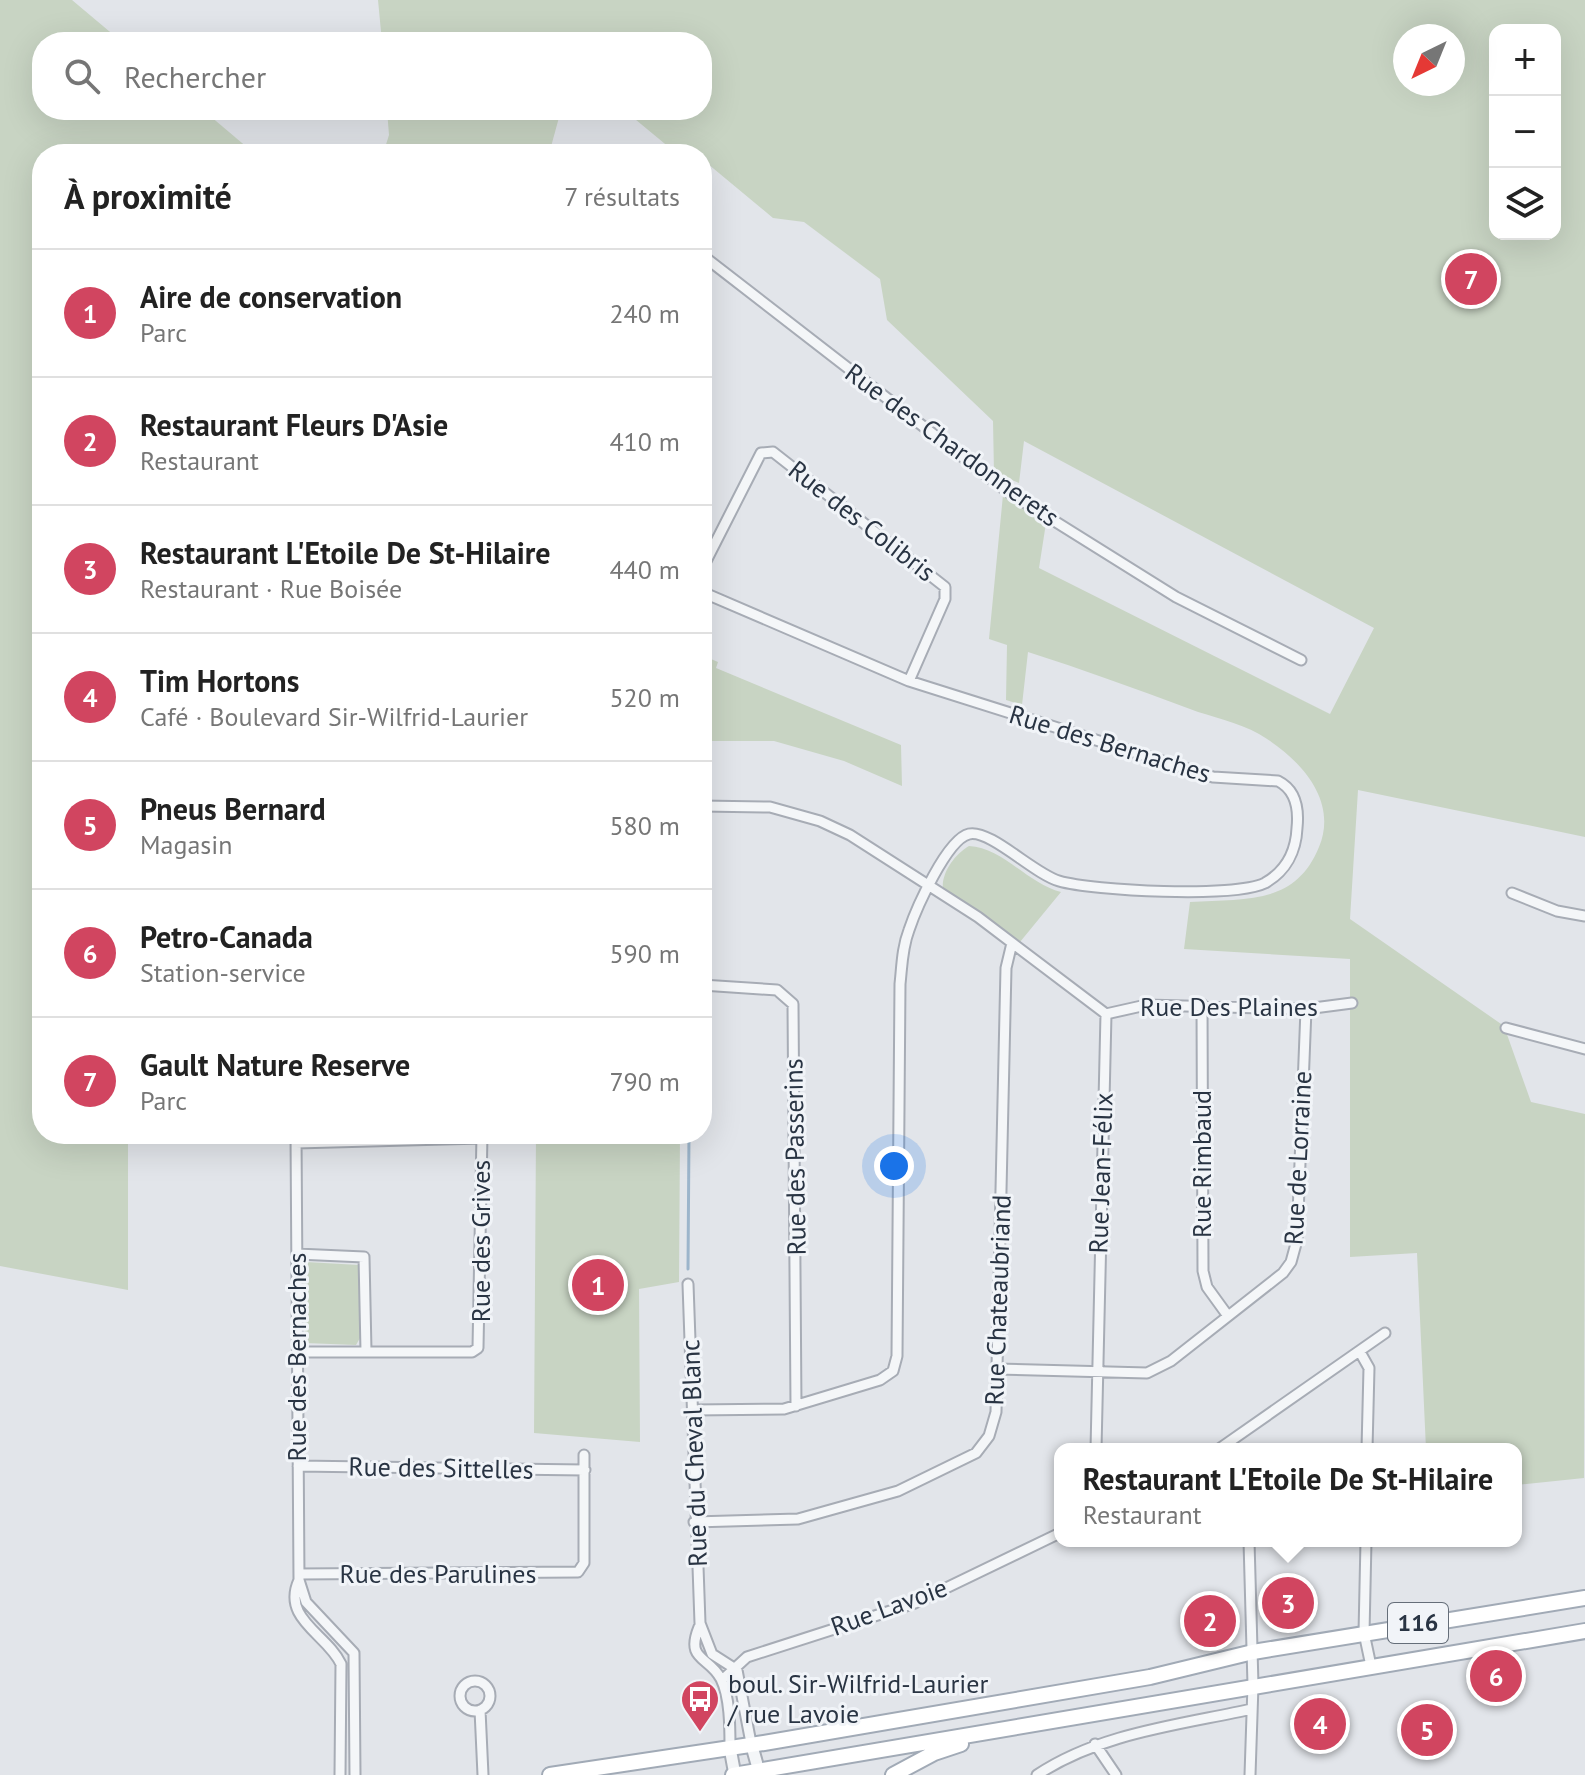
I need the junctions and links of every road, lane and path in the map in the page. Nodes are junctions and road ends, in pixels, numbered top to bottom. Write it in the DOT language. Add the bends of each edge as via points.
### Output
graph roads {
  1 [pos="712,263"];
  2 [pos="712,549"];
  3 [pos="712,596"];
  4 [pos="1301,660"];
  5 [pos="909,681"];
  6 [pos="712,806"];
  7 [pos="930,887"];
  8 [pos="1512,893"];
  9 [pos="1585,916"];
  10 [pos="1012,943"];
  11 [pos="712,986"];
  12 [pos="1352,1003"];
  13 [pos="1202,1004"];
  14 [pos="1306,1009"];
  15 [pos="1106,1014"];
  16 [pos="1506,1028"];
  17 [pos="1585,1049"];
  18 [pos="296,1144"];
  19 [pos="482,1144"];
  20 [pos="297,1254"];
  21 [pos="688,1284"];
  22 [pos="1228,1316"];
  23 [pos="1385,1333"];
  24 [pos="366,1351"];
  25 [pos="298,1352"];
  26 [pos="1360,1352"];
  27 [pos="997,1369"];
  28 [pos="1096,1374"];
  29 [pos="796,1406"];
  30 [pos="693,1410"];
  31 [pos="1096,1443"];
  32 [pos="1236,1443"];
  33 [pos="1367,1443"];
  34 [pos="584,1455"];
  35 [pos="298,1466"];
  36 [pos="585,1470"];
  37 [pos="694,1522"];
  38 [pos="1054,1536"];
  39 [pos="1249,1547"];
  40 [pos="1366,1547"];
  41 [pos="299,1577"];
  42 [pos="1585,1598"];
  43 [pos="700,1623"];
  44 [pos="1585,1631"];
  45 [pos="1364,1633"];
  46 [pos="1253,1652"];
  47 [pos="734,1666"];
  48 [pos="1371,1666"];
  49 [pos="341,1678"];
  50 [pos="355,1678"];
  51 [pos="722,1680"];
  52 [pos="1253,1685"];
  53 [pos="1252,1709"];
  54 [pos="480,1710"];
  55 [pos="1014,1728"];
  56 [pos="751,1743"];
  57 [pos="1095,1744"];
  58 [pos="730,1748"];
  59 [pos="604,1771"];
  60 [pos="759,1772"];
  61 [pos="340,1775"];
  62 [pos="355,1775"];
  63 [pos="483,1775"];
  64 [pos="550,1775"];
  65 [pos="734,1775"];
  66 [pos="893,1775"];
  67 [pos="1037,1775"];
  68 [pos="1116,1775"];
  69 [pos="1250,1775"];
  1 -- 4 [label="street, Rue des Chardonnerets" via="1008,492 1176,597"];
  2 -- 5 [label="street, Rue des Colibris" via="761,453 773,452 945,587 945,599"];
  3 -- 5 [label="street, Rue des Bernaches"];
  5 -- 7 [label="street, Rue des Bernaches" via="1213,777 1278,781 1296,802 1298,825 1290,858 1269,881 1241,891 1076,885 1046,877 976,833 957,840"];
  6 -- 7 [label="street" via="770,807 820,821"];
  7 -- 10 [label="street"];
  7 -- 29 [label="street" via="909,929 901,975 896,1362 880,1380"];
  8 -- 9 [label="street"];
  10 -- 15 [label="street"];
  10 -- 27 [label="street, Rue Chateaubriand" via="1006,968"];
  11 -- 29 [label="street, Rue des Passerins" via="777,990 793,1004"];
  12 -- 14 [label="street, Rue Des Plaines"];
  13 -- 14 [label="street, Rue Des Plaines"];
  13 -- 15 [label="street, Rue Des Plaines" via="1146,1005"];
  13 -- 22 [label="street, Rue Rimbaud" via="1203,1271 1207,1287"];
  14 -- 22 [label="street, Rue de Lorraine" via="1294,1253 1283,1273"];
  15 -- 28 [label="street, Rue Jean-Félix"];
  16 -- 17 [label="street"];
  18 -- 20 [label="street, Rue des Bernaches"];
  19 -- 24 [label="street, Rue des Grives" via="478,1348"];
  20 -- 24 [label="street" via="364,1257"];
  20 -- 25 [label="street, Rue des Bernaches"];
  21 -- 30 [label="street, Rue du Cheval Blanc"];
  22 -- 28 [label="street, Rue de Lorraine" via="1158,1368 1132,1375"];
  23 -- 26 [label="street"];
  24 -- 25 [label="street"];
  25 -- 35 [label="street, Rue des Bernaches"];
  26 -- 32 [label="street"];
  26 -- 33 [label="street" via="1369,1368"];
  27 -- 28 [label="street, Rue de Lorraine"];
  27 -- 37 [label="street, Rue Chateaubriand" via="993,1425 984,1445 968,1458 898,1491 798,1519"];
  28 -- 31 [label="street, Rue Jean-Félix"];
  29 -- 30 [label="street"];
  30 -- 37 [label="street, Rue du Cheval Blanc"];
  34 -- 36 [label="street"];
  35 -- 36 [label="street, Rue des Sittelles"];
  35 -- 41 [label="street, Rue des Bernaches"];
  36 -- 41 [label="street, Rue des Parulines" via="584,1563 578,1572"];
  37 -- 43 [label="street, Rue du Cheval Blanc"];
  38 -- 47 [label="street, Rue Lavoie" via="915,1603 757,1653"];
  39 -- 46 [label="street"];
  40 -- 45 [label="street"];
  41 -- 49 [label="street, Rue des Bernaches" via="296,1611 338,1657"];
  41 -- 50 [label="street, Rue des Bernaches" via="306,1602 354,1653"];
  42 -- 45 [label="main road, 116"];
  43 -- 47 [label="street, Rue du Cheval Blanc" via="712,1654"];
  43 -- 51 [label="street, Rue du Cheval Blanc" via="697,1655"];
  44 -- 48 [label="main road, 116"];
  45 -- 46 [label="main road, 116"];
  45 -- 48 [label="street"];
  46 -- 52 [label="street"];
  46 -- 56 [label="main road, 116" via="1135,1680"];
  47 -- 51 [label="street, Rue Lavoie"];
  47 -- 56 [label="street"];
  48 -- 52 [label="main road, 116"];
  49 -- 50 [label="street"];
  49 -- 61 [label="street, Rue des Bernaches"];
  50 -- 62 [label="street, Rue des Bernaches"];
  51 -- 58 [label="street"];
  52 -- 53 [label="street"];
  52 -- 55 [label="main road, 116"];
  53 -- 57 [label="street"];
  53 -- 69 [label="street"];
  54 -- 63 [label="street"];
  55 -- 60 [label="main road, 116"];
  55 -- 66 [label="main road" via="934,1753"];
  56 -- 58 [label="main road, 116"];
  56 -- 60 [label="street"];
  57 -- 67 [label="street"];
  57 -- 68 [label="street"];
  58 -- 59 [label="main road, 116"];
  58 -- 65 [label="street"];
  59 -- 64 [label="main road, 116"];
  60 -- 65 [label="main road, 116"];
}
